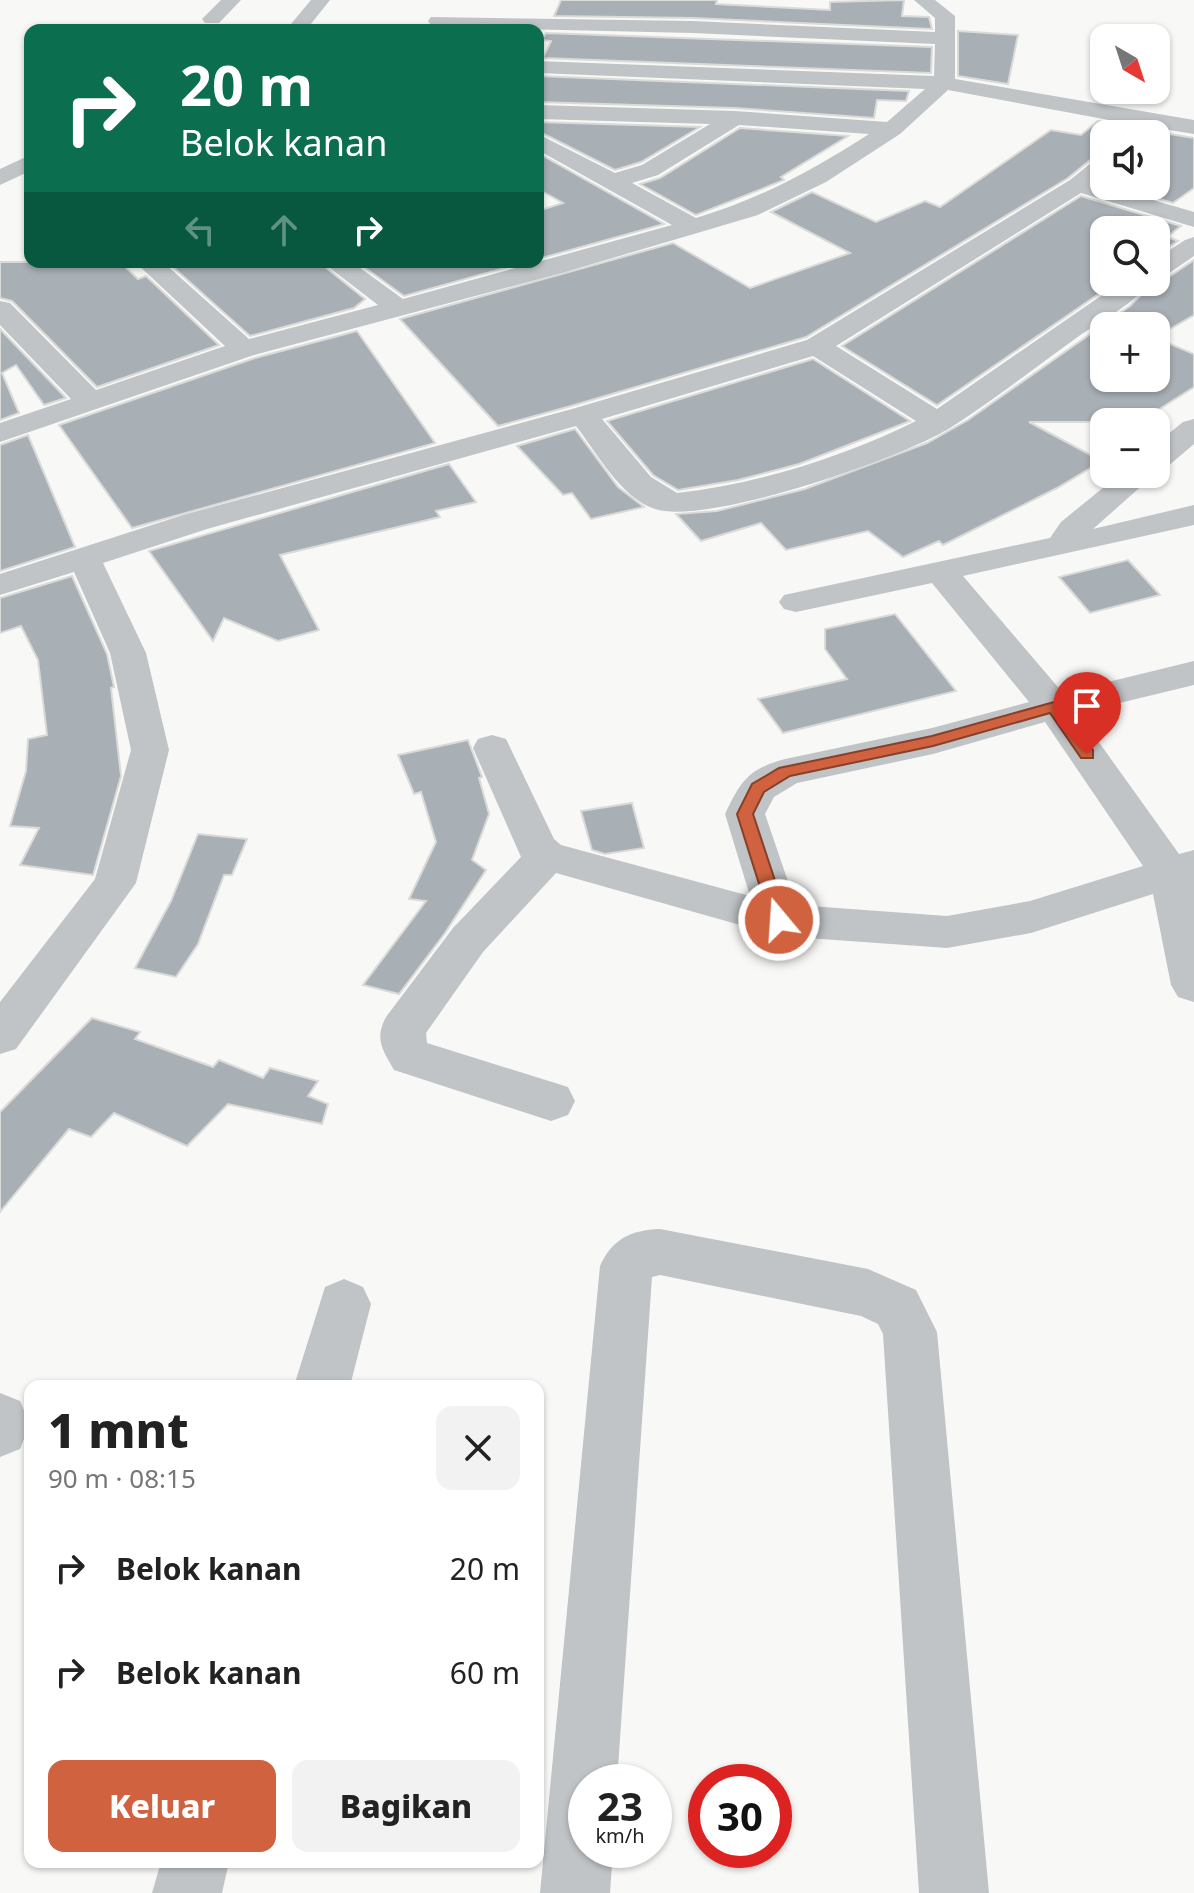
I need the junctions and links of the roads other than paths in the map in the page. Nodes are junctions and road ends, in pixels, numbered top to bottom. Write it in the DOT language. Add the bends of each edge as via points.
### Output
graph roads {
  1 [pos="232,0"];
  2 [pos="321,0"];
  3 [pos="449,0"];
  4 [pos="923,0"];
  5 [pos="212,19"];
  6 [pos="301,24"];
  7 [pos="436,24"];
  8 [pos="544,26"];
  9 [pos="947,39"];
  10 [pos="544,67"];
  11 [pos="944,83"];
  12 [pos="544,112"];
  13 [pos="735,118"];
  14 [pos="1114,120"];
  15 [pos="1170,127"];
  16 [pos="1194,127"];
  17 [pos="892,129"];
  18 [pos="544,144"];
  19 [pos="24,165"];
  20 [pos="1090,175"];
  21 [pos="0,178"];
  22 [pos="615,181"];
  23 [pos="1078,185"];
  24 [pos="1194,220"];
  25 [pos="693,226"];
  26 [pos="1194,245"];
  27 [pos="1170,261"];
  28 [pos="546,262"];
  29 [pos="155,268"];
  30 [pos="343,268"];
  31 [pos="526,268"];
  32 [pos="1118,296"];
  33 [pos="396,306"];
  34 [pos="0,309"];
  35 [pos="817,346"];
  36 [pos="244,349"];
  37 [pos="91,402"];
  38 [pos="583,415"];
  39 [pos="938,422"];
  40 [pos="1194,428"];
  41 [pos="0,433"];
  42 [pos="1170,448"];
  43 [pos="1122,488"];
  44 [pos="1194,515"];
  45 [pos="1062,546"];
  46 [pos="84,557"];
  47 [pos="940,571"];
  48 [pos="0,585"];
  49 [pos="796,602"];
  50 [pos="1194,673"];
  51 [pos="1054,707"];
  52 [pos="492,748"];
  53 [pos="547,856"];
  54 [pos="1182,868"];
  55 [pos="779,920"];
  56 [pos="1194,985"];
  57 [pos="0,1036"];
  58 [pos="551,1101"];
  59 [pos="344,1304"];
  60 [pos="324,1380"];
  61 [pos="0,1420"];
  62 [pos="0,1429"];
  63 [pos="193,1868"];
  64 [pos="187,1893"];
  65 [pos="575,1893"];
  66 [pos="954,1893"];
  1 -- 5 [label="street"];
  2 -- 6 [label="street"];
  3 -- 7 [label="street"];
  4 -- 9 [label="street" via="945,16"];
  8 -- 9 [label="street" via="693,27"];
  9 -- 11 [label="street"];
  10 -- 11 [label="street"];
  11 -- 14 [label="street"];
  11 -- 17 [label="street"];
  12 -- 13 [label="street"];
  13 -- 17 [label="street"];
  13 -- 22 [label="street" via="650,170"];
  15 -- 16 [label="street"];
  17 -- 25 [label="street" via="789,193"];
  18 -- 22 [label="street"];
  19 -- 21 [label="street"];
  20 -- 23 [label="street"];
  22 -- 25 [label="street"];
  23 -- 24 [label="street"];
  23 -- 35 [label="street"];
  25 -- 28 [label="street"];
  26 -- 27 [label="street"];
  29 -- 36 [label="street"];
  30 -- 33 [label="street"];
  31 -- 33 [label="street"];
  32 -- 39 [label="street"];
  33 -- 36 [label="street"];
  34 -- 37 [label="street"];
  35 -- 38 [label="street"];
  35 -- 39 [label="street"];
  36 -- 37 [label="street"];
  37 -- 41 [label="street"];
  38 -- 39 [label="street" via="638,480 663,501 675,504 869,453"];
  38 -- 46 [label="street"];
  40 -- 42 [label="street"];
  43 -- 45 [label="street" via="1073,529"];
  44 -- 45 [label="street"];
  45 -- 47 [label="street"];
  46 -- 48 [label="street"];
  46 -- 57 [label="street" via="128,653 150,750 115,883"];
  47 -- 49 [label="street"];
  47 -- 51 [label="street"];
  50 -- 51 [label="street"];
  51 -- 54 [label="street"];
  51 -- 55 [label="street" via="933,741 785,772 758,788 745,814"];
  52 -- 53 [label="street" via="537,848"];
  53 -- 55 [label="street"];
  53 -- 58 [label="street" via="468,940 402,1030 411,1057"];
  54 -- 55 [label="street" via="1031,917 947,932"];
  54 -- 56 [label="street"];
  59 -- 60 [label="street"];
  61 -- 62 [label="street"];
  63 -- 64 [label="street"];
  65 -- 66 [label="street" via="626,1266 642,1253 660,1252 868,1293 897,1307 910,1332"];
}
